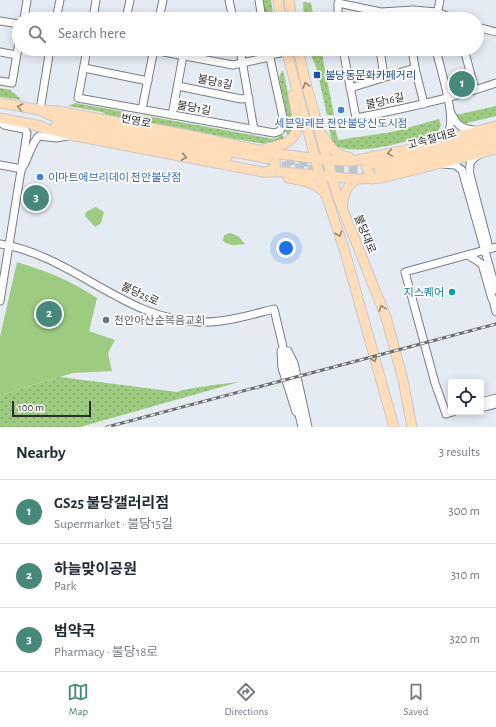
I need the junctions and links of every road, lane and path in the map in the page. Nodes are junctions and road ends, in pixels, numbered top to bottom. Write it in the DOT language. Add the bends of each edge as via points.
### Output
graph roads {
  1 [pos="27,0"];
  2 [pos="60,0"];
  3 [pos="96,0"];
  4 [pos="130,0"];
  5 [pos="163,0"];
  6 [pos="229,0"];
  7 [pos="259,0"];
  8 [pos="278,0"];
  9 [pos="289,0"];
  10 [pos="440,0"];
  11 [pos="412,10"];
  12 [pos="25,12"];
  13 [pos="57,12"];
  14 [pos="94,12"];
  15 [pos="127,12"];
  16 [pos="160,12"];
  17 [pos="232,12"];
  18 [pos="261,12"];
  19 [pos="280,12"];
  20 [pos="291,12"];
  21 [pos="338,12"];
  22 [pos="368,12"];
  23 [pos="402,12"];
  24 [pos="422,12"];
  25 [pos="437,12"];
  26 [pos="0,21"];
  27 [pos="12,23"];
  28 [pos="484,28"];
  29 [pos="496,32"];
  30 [pos="0,52"];
  31 [pos="12,54"];
  32 [pos="16,56"];
  33 [pos="49,56"];
  34 [pos="86,56"];
  35 [pos="151,56"];
  36 [pos="184,56"];
  37 [pos="242,56"];
  38 [pos="262,56"];
  39 [pos="269,56"];
  40 [pos="288,56"];
  41 [pos="300,56"];
  42 [pos="344,56"];
  43 [pos="381,56"];
  44 [pos="413,56"];
  45 [pos="438,56"];
  46 [pos="466,56"];
  47 [pos="243,62"];
  48 [pos="84,68"];
  49 [pos="291,68"];
  50 [pos="415,68"];
  51 [pos="384,77"];
  52 [pos="0,81"];
  53 [pos="148,81"];
  54 [pos="496,83"];
  55 [pos="178,86"];
  56 [pos="350,88"];
  57 [pos="475,90"];
  58 [pos="249,98"];
  59 [pos="447,98"];
  60 [pos="0,103"];
  61 [pos="424,104"];
  62 [pos="142,109"];
  63 [pos="40,110"];
  64 [pos="450,110"];
  65 [pos="172,115"];
  66 [pos="0,118"];
  67 [pos="316,120"];
  68 [pos="0,122"];
  69 [pos="36,126"];
  70 [pos="496,126"];
  71 [pos="254,130"];
  72 [pos="480,131"];
  73 [pos="496,134"];
  74 [pos="70,135"];
  75 [pos="437,142"];
  76 [pos="496,142"];
  77 [pos="496,149"];
  78 [pos="484,152"];
  79 [pos="265,159"];
  80 [pos="316,159"];
  81 [pos="327,160"];
  82 [pos="0,164"];
  83 [pos="439,164"];
  84 [pos="374,167"];
  85 [pos="22,169"];
  86 [pos="320,176"];
  87 [pos="332,177"];
  88 [pos="467,177"];
  89 [pos="357,179"];
  90 [pos="327,197"];
  91 [pos="342,208"];
  92 [pos="0,244"];
  93 [pos="10,246"];
  94 [pos="490,249"];
  95 [pos="468,255"];
  96 [pos="490,261"];
  97 [pos="496,270"];
  98 [pos="496,277"];
  99 [pos="496,290"];
  100 [pos="492,299"];
  101 [pos="0,301"];
  102 [pos="496,312"];
  103 [pos="281,336"];
  104 [pos="496,398"];
  105 [pos="484,401"];
  106 [pos="496,404"];
  107 [pos="484,407"];
  108 [pos="448,413"];
  109 [pos="302,427"];
  110 [pos="308,427"];
  111 [pos="394,427"];
  112 [pos="412,427"];
  1 -- 12 [label="street"];
  2 -- 13 [label="street"];
  3 -- 14 [label="street"];
  4 -- 15 [label="street"];
  5 -- 16 [label="street"];
  6 -- 17 [label="street"];
  7 -- 18 [label="street"];
  8 -- 19 [label="main road"];
  9 -- 20 [label="main road"];
  10 -- 25 [label="street"];
  11 -- 23 [label="street"];
  11 -- 24 [label="street"];
  21 -- 22 [label="street" via="338,3"];
  26 -- 27 [label="street"];
  28 -- 29 [label="street"];
  30 -- 31 [label="street"];
  32 -- 52 [label="street" via="12,83"];
  33 -- 63 [label="street"];
  34 -- 48 [label="street, 불당1길"];
  35 -- 53 [label="street"];
  36 -- 47 [label="street" via="233,65"];
  36 -- 55 [label="street"];
  37 -- 47 [label="street, 불당8길"];
  38 -- 47 [label="street"];
  39 -- 71 [label="street, 불당1길" via="284,122 280,131 274,133"];
  40 -- 49 [label="main road"];
  67 -- 41 [label="main road, 불당대로, one-way"];
  42 -- 56 [label="street, 불당16길"];
  43 -- 51 [label="street"];
  44 -- 50 [label="street"];
  45 -- 59 [label="street"];
  46 -- 57 [label="street"];
  47 -- 58 [label="street, 불당8길"];
  48 -- 53 [label="street"];
  48 -- 62 [label="street, 불당1길" via="78,98"];
  49 -- 79 [label="main road" via="298,124 295,136"];
  49 -- 80 [label="main road"];
  50 -- 51 [label="street, 불당16길"];
  50 -- 61 [label="street"];
  51 -- 56 [label="street, 불당16길"];
  53 -- 62 [label="street"];
  54 -- 57 [label="street, 불당16길"];
  55 -- 58 [label="street, 불당8길"];
  55 -- 65 [label="street"];
  56 -- 61 [label="street, 불당16길" via="354,118"];
  57 -- 59 [label="street, 불당16길"];
  58 -- 71 [label="street, 불당8길"];
  59 -- 61 [label="street, 불당16길"];
  59 -- 64 [label="street"];
  63 -- 60 [label="main road, 번영로, one-way"];
  62 -- 65 [label="street, 불당1길"];
  63 -- 79 [label="main road" via="176,132"];
  63 -- 79 [label="main road, 번영로" via="56,118"];
  64 -- 72 [label="street" via="456,124 462,129"];
  64 -- 75 [label="street" via="450,127 446,136"];
  65 -- 71 [label="street, 불당1길"];
  66 -- 69 [label="main road, 번영로"];
  67 -- 81 [label="main road, 불당대로"];
  67 -- 84 [label="main road" via="323,136 339,155"];
  68 -- 85 [label="street" via="24,129 27,133"];
  69 -- 74 [label="main road"];
  69 -- 79 [label="main road, 번영로" via="55,126"];
  70 -- 72 [label="main road"];
  72 -- 75 [label="main road"];
  73 -- 84 [label="main road, 고속철대로"];
  74 -- 79 [label="main road, one-way"];
  74 -- 85 [label="street" via="56,138 39,136 33,141 31,152"];
  75 -- 84 [label="main road, one-way" via="402,151"];
  76 -- 84 [label="main road, 고속철대로" via="398,167"];
  77 -- 78 [label="main road"];
  78 -- 83 [label="main road"];
  78 -- 88 [label="street" via="471,160"];
  79 -- 80 [label="main road"];
  79 -- 86 [label="main road" via="282,172"];
  79 -- 90 [label="main road" via="310,183"];
  80 -- 81 [label="main road"];
  80 -- 86 [label="main road"];
  81 -- 84 [label="main road" via="352,161"];
  81 -- 87 [label="main road, 불당대로"];
  82 -- 85 [label="street"];
  83 -- 84 [label="main road" via="382,178"];
  83 -- 88 [label="street" via="459,167"];
  84 -- 89 [label="main road"];
  85 -- 93 [label="street"];
  86 -- 87 [label="main road"];
  86 -- 90 [label="main road"];
  87 -- 89 [label="main road"];
  87 -- 91 [label="main road, 불당대로"];
  88 -- 94 [label="street"];
  89 -- 91 [label="main road" via="347,188"];
  90 -- 111 [label="main road, one-way" via="348,260"];
  112 -- 91 [label="main road, 불당대로, one-way" via="403,380 386,317"];
  92 -- 93 [label="street, 불당25로"];
  93 -- 101 [label="street"];
  93 -- 103 [label="street, 불당25로" via="54,262 143,310 172,319 220,321 274,309"];
  94 -- 95 [label="street"];
  94 -- 96 [label="street"];
  95 -- 100 [label="street" via="482,264"];
  95 -- 108 [label="street" via="405,272 435,383 446,414"];
  96 -- 97 [label="street"];
  96 -- 98 [label="street"];
  96 -- 99 [label="street"];
  96 -- 100 [label="street"];
  100 -- 102 [label="street"];
  103 -- 109 [label="street"];
  103 -- 110 [label="street" via="294,363"];
  104 -- 105 [label="street"];
  106 -- 107 [label="street"];
}
